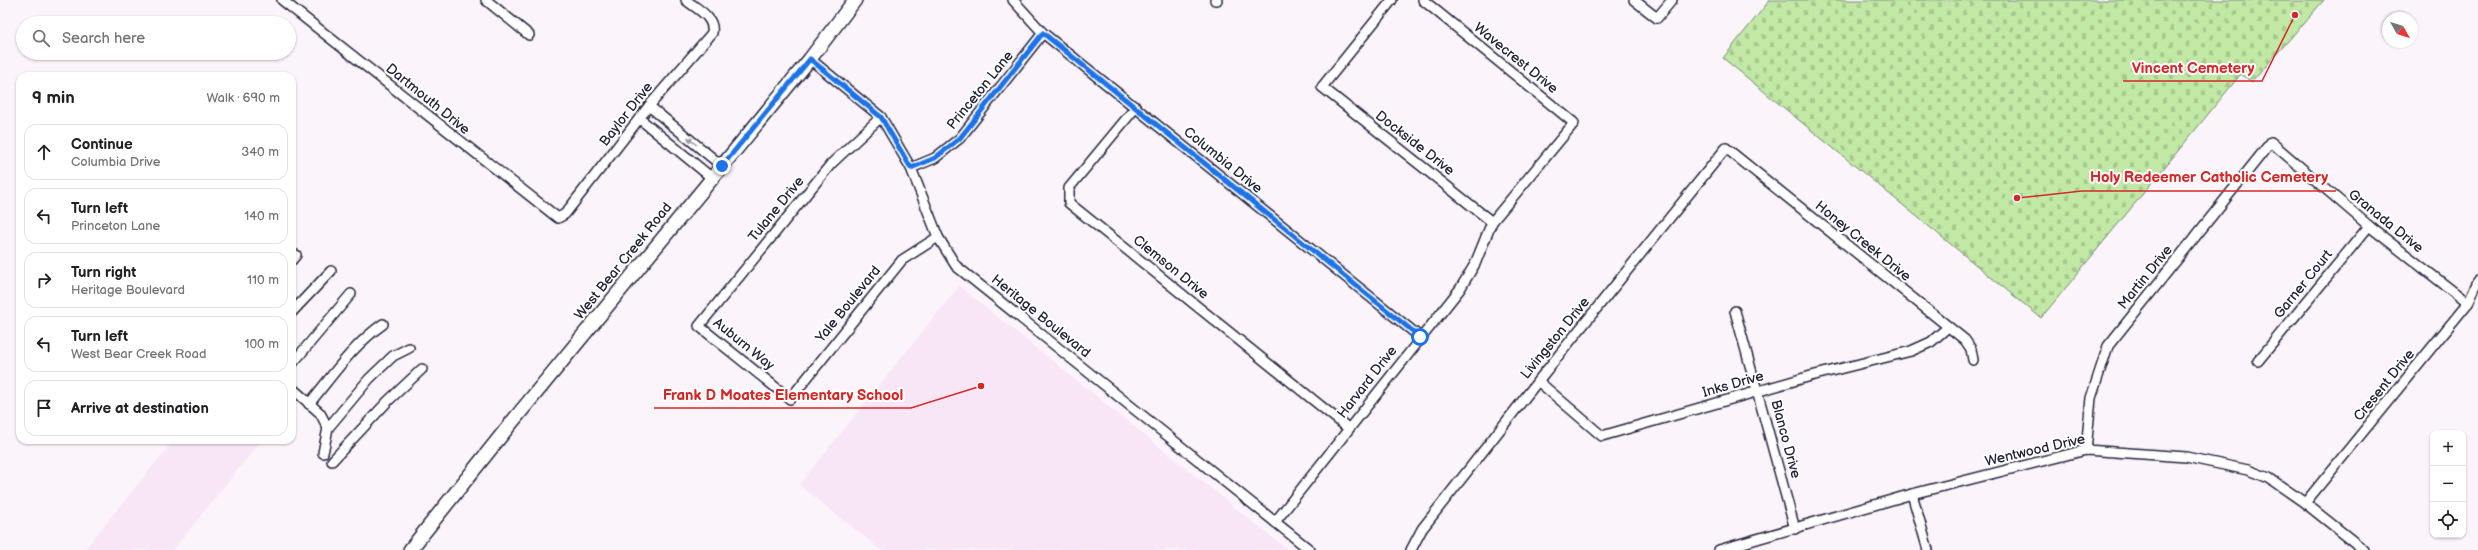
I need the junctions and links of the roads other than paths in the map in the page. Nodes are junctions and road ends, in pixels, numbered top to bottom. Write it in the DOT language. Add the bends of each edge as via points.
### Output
graph roads {
  1 [pos="282,0"];
  2 [pos="486,0"];
  3 [pos="686,0"];
  4 [pos="855,0"];
  5 [pos="1013,0"];
  6 [pos="1392,0"];
  7 [pos="1423,0"];
  8 [pos="1634,0"];
  9 [pos="1672,0"];
  10 [pos="1043,33"];
  11 [pos="529,35"];
  12 [pos="810,59"];
  13 [pos="649,106"];
  14 [pos="1136,107"];
  15 [pos="881,117"];
  16 [pos="640,119"];
  17 [pos="1574,123"];
  18 [pos="2271,142"];
  19 [pos="1726,148"];
  20 [pos="722,166"];
  21 [pos="911,168"];
  22 [pos="712,178"];
  23 [pos="558,218"];
  24 [pos="1492,222"];
  25 [pos="2369,226"];
  26 [pos="938,237"];
  27 [pos="331,271"];
  28 [pos="2478,280"];
  29 [pos="351,294"];
  30 [pos="2468,303"];
  31 [pos="296,308"];
  32 [pos="1735,311"];
  33 [pos="383,324"];
  34 [pos="699,326"];
  35 [pos="1948,327"];
  36 [pos="1420,337"];
  37 [pos="409,348"];
  38 [pos="296,359"];
  39 [pos="1973,360"];
  40 [pos="2258,361"];
  41 [pos="422,369"];
  42 [pos="1538,381"];
  43 [pos="296,392"];
  44 [pos="1759,392"];
  45 [pos="790,399"];
  46 [pos="309,404"];
  47 [pos="328,428"];
  48 [pos="1348,428"];
  49 [pos="2086,450"];
  50 [pos="323,452"];
  51 [pos="332,460"];
  52 [pos="1912,494"];
  53 [pos="2305,503"];
  54 [pos="1275,522"];
  55 [pos="1795,529"];
  56 [pos="411,548"];
  57 [pos="1310,550"];
  58 [pos="1411,550"];
  59 [pos="1719,550"];
  60 [pos="1928,550"];
  61 [pos="2364,550"];
  1 -- 23 [label="street, Dartmouth Drive"];
  2 -- 11 [label="street"];
  3 -- 13 [label="street, Baylor Drive" via="710,19 712,33"];
  4 -- 12 [label="main road, West Bear Creek Road"];
  5 -- 10 [label="street, Columbia Drive"];
  6 -- 24 [label="street, Dockside Drive" via="1322,87"];
  7 -- 17 [label="street, Wavecrest Drive"];
  8 -- 9 [label="street" via="1657,18"];
  10 -- 14 [label="street, Columbia Drive"];
  10 -- 21 [label="street, Princeton Lane" via="960,138 935,158"];
  12 -- 15 [label="street, Heritage Boulevard"];
  12 -- 20 [label="main road, West Bear Creek Road"];
  13 -- 16 [label="street, Baylor Drive"];
  20 -- 13 [label="street, one-way"];
  14 -- 36 [label="street, Columbia Drive"];
  14 -- 48 [label="street, Clemson Drive" via="1069,188 1069,203"];
  15 -- 21 [label="street, Heritage Boulevard"];
  15 -- 34 [label="street, Tulane Drive" via="831,164"];
  16 -- 22 [label="street"];
  16 -- 23 [label="street, Baylor Drive" via="565,214"];
  17 -- 24 [label="street, Harvard Drive"];
  18 -- 25 [label="street, Granada Drive"];
  18 -- 49 [label="street, Martin Drive" via="2108,346 2091,398"];
  19 -- 35 [label="street, Honey Creek Drive"];
  19 -- 42 [label="street, Livingston Drive"];
  20 -- 22 [label="main road, West Bear Creek Road"];
  21 -- 26 [label="street, Heritage Boulevard"];
  22 -- 56 [label="main road, West Bear Creek Road"];
  24 -- 36 [label="street, Harvard Drive" via="1474,264 1460,288"];
  25 -- 30 [label="street, Granada Drive"];
  25 -- 40 [label="street, Garner Court"];
  26 -- 45 [label="street, Yale Boulevard" via="902,260"];
  26 -- 54 [label="street, Heritage Boulevard" via="956,266"];
  27 -- 31 [label="street"];
  28 -- 30 [label="street, Cresent Drive"];
  29 -- 38 [label="street"];
  30 -- 53 [label="street, Cresent Drive"];
  32 -- 44 [label="street, Blanco Drive"];
  33 -- 46 [label="street" via="351,352"];
  34 -- 45 [label="street, Auburn Way"];
  35 -- 39 [label="street, Honey Creek Drive" via="1965,340 1971,349"];
  35 -- 44 [label="street, Inks Drive" via="1931,342 1911,351"];
  36 -- 48 [label="street, Harvard Drive"];
  37 -- 47 [label="street" via="393,356 369,379"];
  41 -- 51 [label="street"];
  42 -- 44 [label="street, Inks Drive" via="1602,436"];
  42 -- 58 [label="street, Livingston Drive" via="1422,529"];
  43 -- 46 [label="street"];
  44 -- 55 [label="street, Blanco Drive"];
  46 -- 47 [label="street" via="320,413"];
  47 -- 50 [label="street"];
  48 -- 54 [label="street, Harvard Drive"];
  49 -- 52 [label="street, Wentwood Drive"];
  49 -- 53 [label="street, Wentwood Drive" via="2186,457 2248,470 2269,478"];
  52 -- 55 [label="street, Wentwood Drive"];
  52 -- 60 [label="street"];
  53 -- 61 [label="street, Wentwood Drive"];
  54 -- 57 [label="street, Heritage Boulevard"];
  55 -- 59 [label="street, Wentwood Drive"];
}
